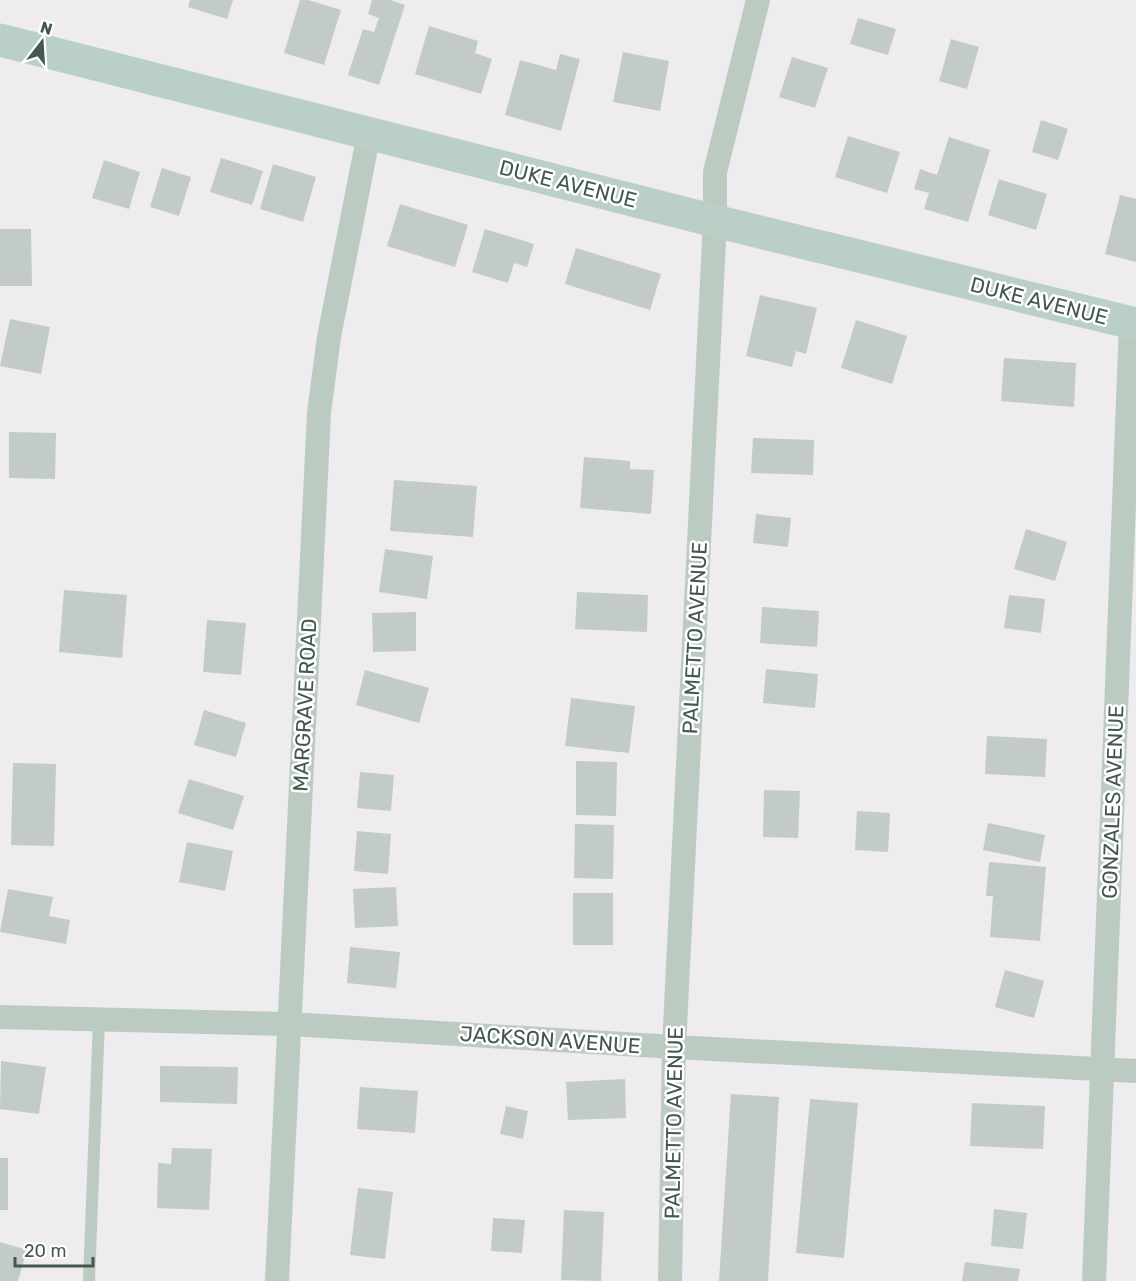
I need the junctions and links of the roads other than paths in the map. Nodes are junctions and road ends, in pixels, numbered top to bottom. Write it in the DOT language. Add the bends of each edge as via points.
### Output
graph roads {
  1 [pos="758,0"];
  2 [pos="0,40"];
  3 [pos="369,133"];
  4 [pos="715,221"];
  5 [pos="1133,324"];
  6 [pos="0,1017"];
  7 [pos="99,1019"];
  8 [pos="290,1024"];
  9 [pos="675,1047"];
  10 [pos="1103,1070"];
  11 [pos="1136,1071"];
  12 [pos="89,1281"];
  13 [pos="277,1281"];
  14 [pos="670,1281"];
  15 [pos="1095,1281"];
  1 -- 4 [label="street, PALMETTO AVENUE" via="715,172"];
  2 -- 3 [label="street, DUKE AVENUE"];
  3 -- 4 [label="street, DUKE AVENUE"];
  3 -- 8 [label="street, MARGRAVE ROAD" via="329,337 319,413"];
  4 -- 5 [label="street, DUKE AVENUE"];
  4 -- 9 [label="street, PALMETTO AVENUE"];
  5 -- 10 [label="street, GONZALES AVENUE"];
  6 -- 7 [label="street, JACKSON AVENUE"];
  7 -- 8 [label="street, JACKSON AVENUE"];
  7 -- 12 [label="lane"];
  8 -- 9 [label="street, JACKSON AVENUE"];
  8 -- 13 [label="street, MARGRAVE ROAD"];
  9 -- 10 [label="street, JACKSON AVENUE"];
  9 -- 14 [label="street, PALMETTO AVENUE"];
  10 -- 11 [label="street, JACKSON AVENUE"];
  10 -- 15 [label="street, GONZALES AVENUE"];
}
